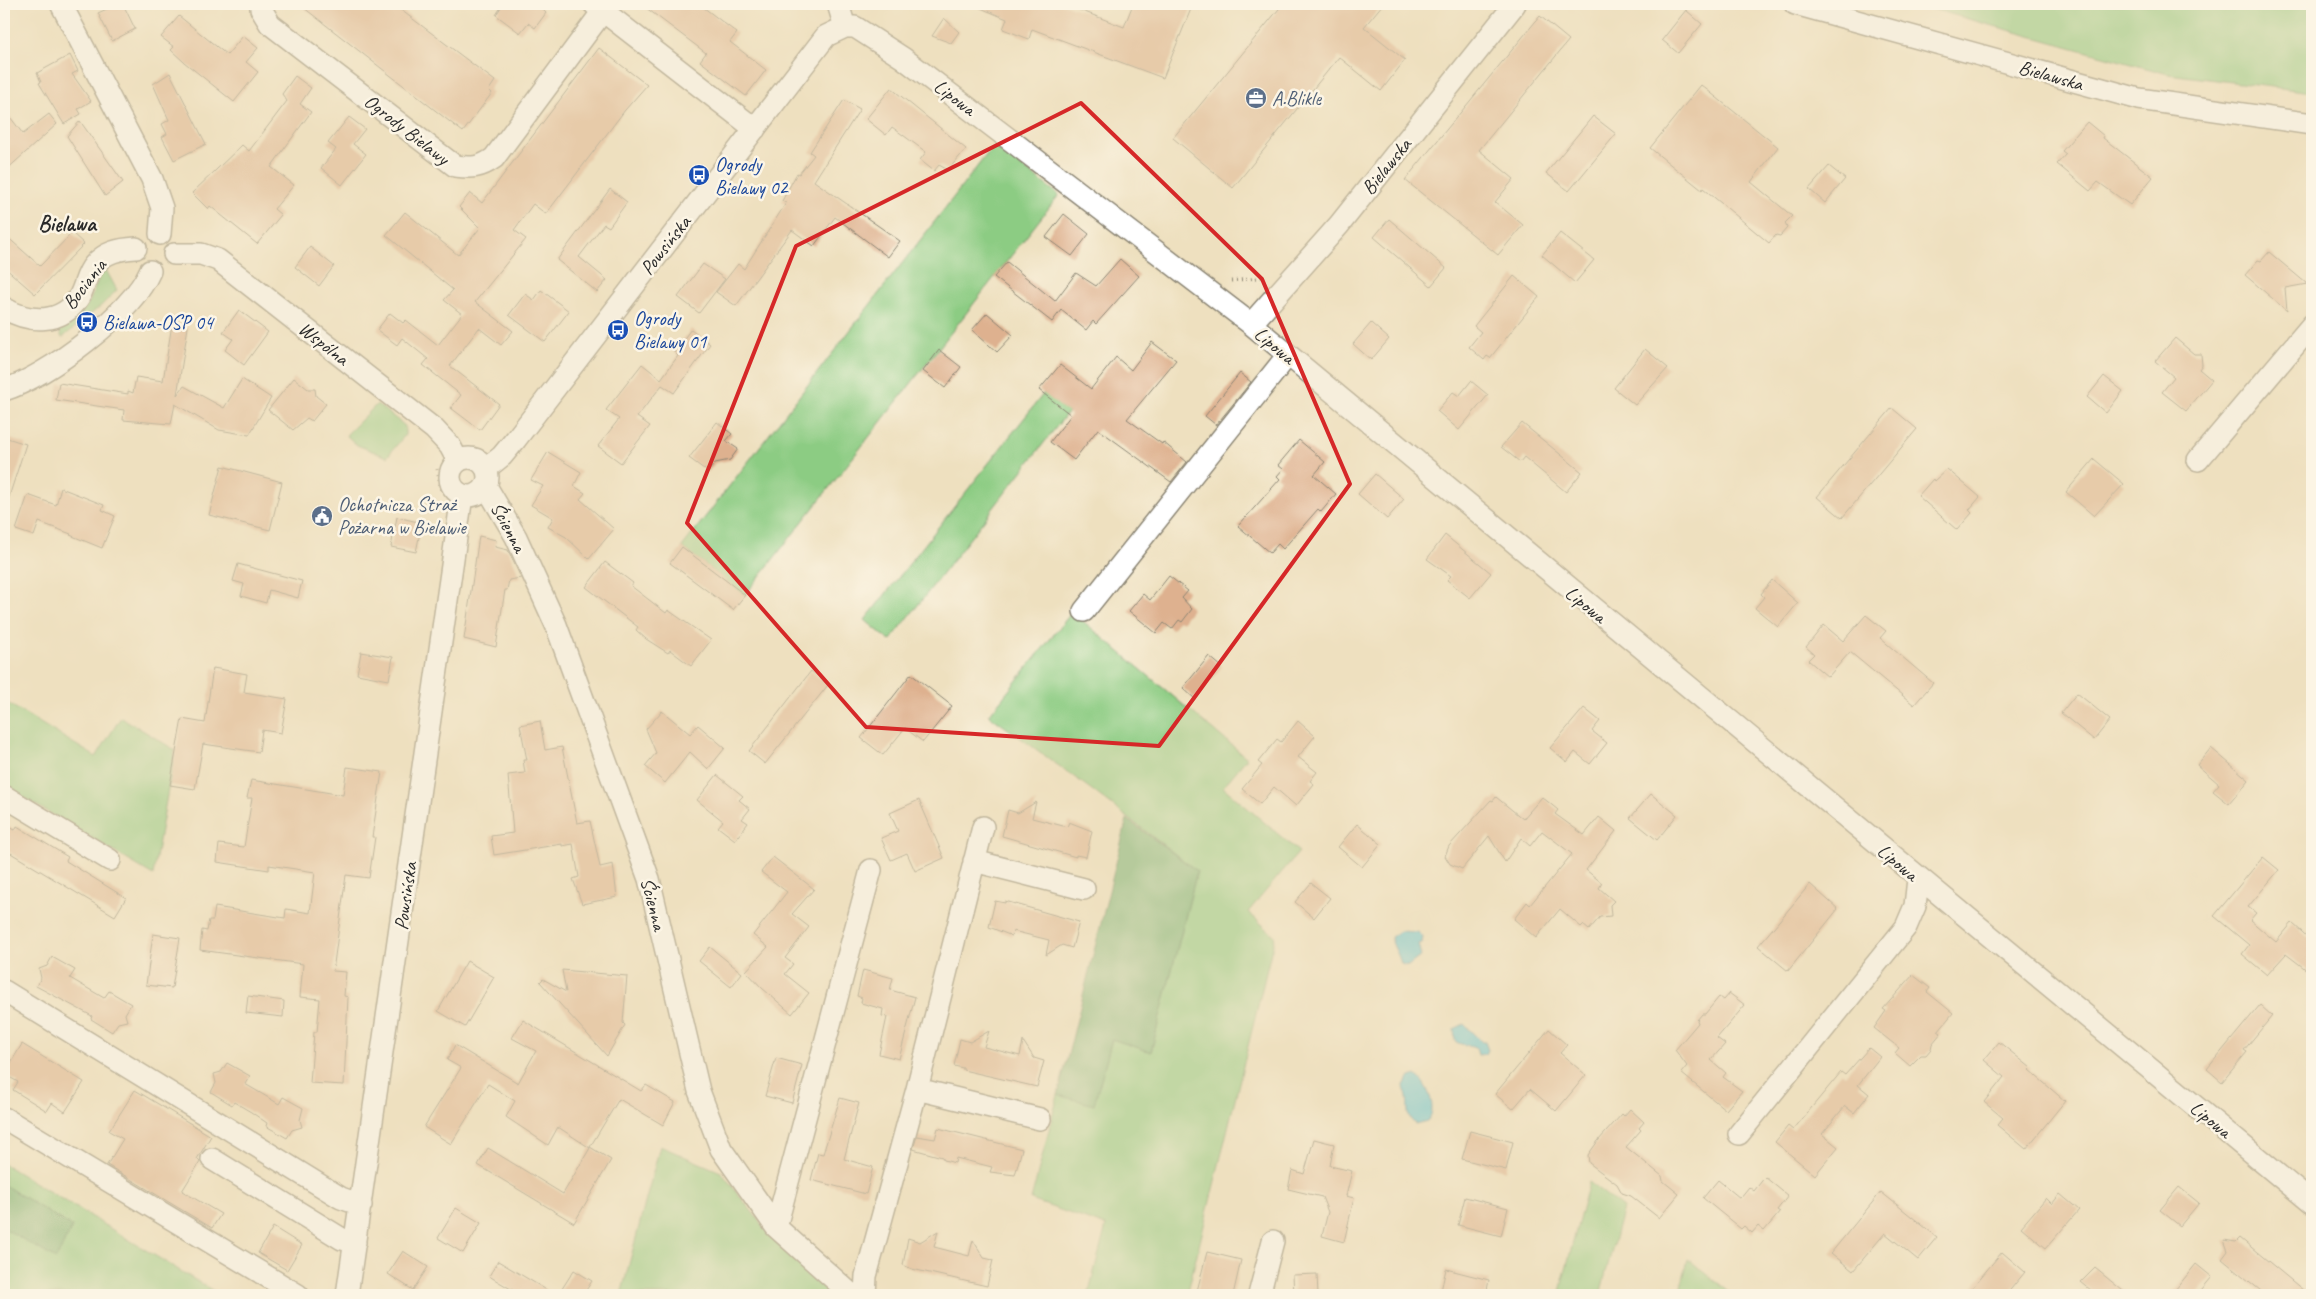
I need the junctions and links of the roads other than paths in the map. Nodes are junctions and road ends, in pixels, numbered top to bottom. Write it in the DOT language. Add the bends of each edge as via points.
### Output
graph roads {
  1 [pos="61,4"];
  2 [pos="261,4"];
  3 [pos="838,4"];
  4 [pos="1515,4"];
  5 [pos="1795,4"];
  6 [pos="599,8"];
  7 [pos="845,26"];
  8 [pos="2312,124"];
  9 [pos="755,129"];
  10 [pos="160,234"];
  11 [pos="136,248"];
  12 [pos="174,254"];
  13 [pos="150,271"];
  14 [pos="4,308"];
  15 [pos="1251,324"];
  16 [pos="2312,325"];
  17 [pos="1288,356"];
  18 [pos="4,390"];
  19 [pos="2198,460"];
  20 [pos="458,461"];
  21 [pos="486,477"];
  22 [pos="462,496"];
  23 [pos="1084,611"];
  24 [pos="4,796"];
  25 [pos="983,827"];
  26 [pos="110,860"];
  27 [pos="974,861"];
  28 [pos="871,870"];
  29 [pos="1918,879"];
  30 [pos="1084,889"];
  31 [pos="4,991"];
  32 [pos="917,1089"];
  33 [pos="4,1118"];
  34 [pos="1040,1119"];
  35 [pos="1739,1134"];
  36 [pos="212,1160"];
  37 [pos="2312,1204"];
  38 [pos="361,1205"];
  39 [pos="776,1228"];
  40 [pos="1273,1240"];
  41 [pos="355,1242"];
  42 [pos="298,1295"];
  43 [pos="347,1295"];
  44 [pos="852,1295"];
  45 [pos="864,1295"];
  46 [pos="1259,1295"];
  1 -- 10 [label="street" via="152,180 162,208"];
  2 -- 6 [label="street, Ogrody Bielawy" via="270,24 455,166 472,168 483,166 494,158"];
  3 -- 7 [label="street"];
  4 -- 15 [label="street, Bielawska" via="1339,225"];
  5 -- 8 [label="street, Bielawska" via="2139,100"];
  6 -- 9 [label="street, Ogrody Bielawy"];
  7 -- 9 [label="street, Powsińska" via="826,36"];
  7 -- 15 [label="street, Lipowa" via="868,34 903,58"];
  9 -- 21 [label="street, Powsińska"];
  10 -- 11 [label="street" via="147,234"];
  10 -- 12 [label="street" via="170,241"];
  11 -- 13 [label="street" via="138,262"];
  11 -- 14 [label="street, Bociania" via="113,252 92,266 80,296 62,314 32,319"];
  12 -- 13 [label="street" via="163,270"];
  12 -- 20 [label="street, Wspólna" via="201,254 218,260 434,429 450,446"];
  13 -- 18 [label="street" via="118,314 38,376"];
  15 -- 17 [label="street, Lipowa"];
  16 -- 19 [label="street"];
  17 -- 23 [label="street"];
  17 -- 29 [label="street, Lipowa"];
  20 -- 21 [label="street" via="473,458"];
  20 -- 22 [label="street" via="451,469 450,480"];
  21 -- 22 [label="street" via="478,494"];
  21 -- 39 [label="street, Ścienna" via="556,625 649,879 700,1091 722,1149"];
  22 -- 38 [label="street, Powsińska"];
  24 -- 26 [label="street"];
  25 -- 27 [label="street"];
  27 -- 30 [label="street"];
  27 -- 32 [label="street"];
  28 -- 39 [label="street"];
  29 -- 35 [label="street" via="1915,906 1906,927"];
  29 -- 37 [label="street, Lipowa"];
  31 -- 38 [label="street" via="342,1198"];
  32 -- 34 [label="street"];
  32 -- 45 [label="street" via="866,1276"];
  33 -- 42 [label="street"];
  36 -- 41 [label="street" via="342,1239"];
  38 -- 41 [label="street, Powsińska"];
  39 -- 44 [label="street, Ścienna"];
  40 -- 46 [label="street"];
  41 -- 43 [label="street, Powsińska"];
}
